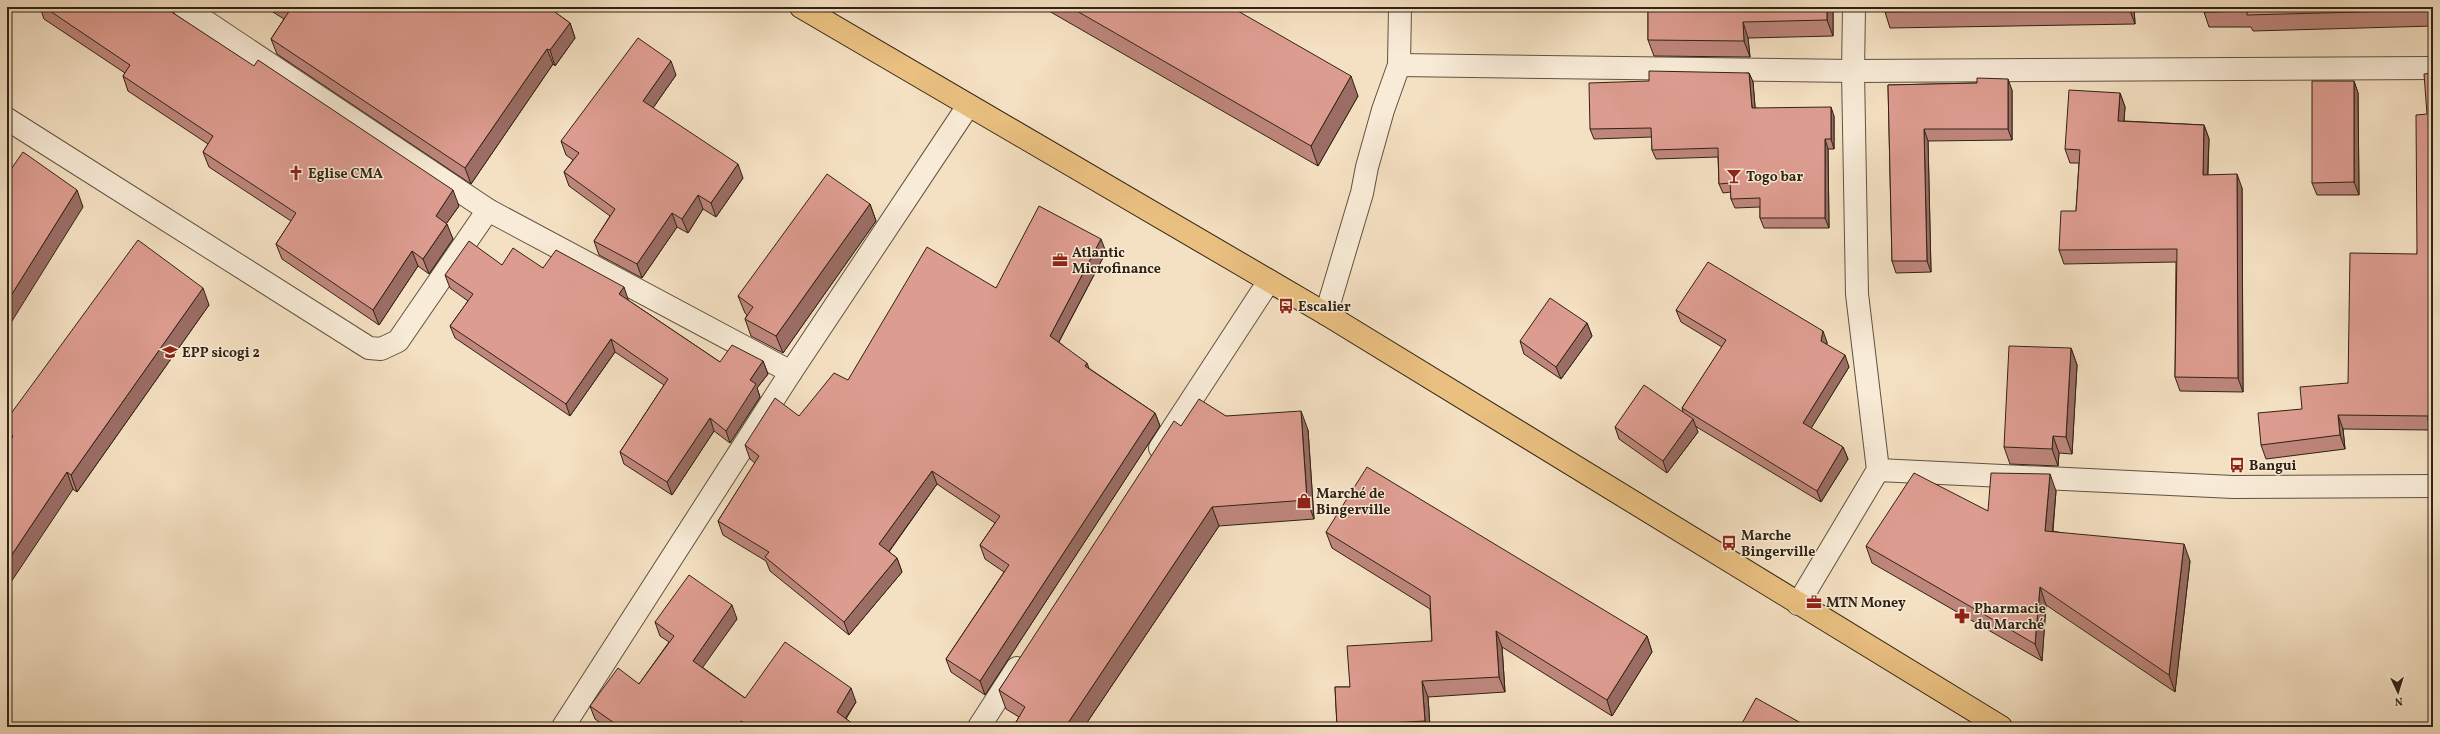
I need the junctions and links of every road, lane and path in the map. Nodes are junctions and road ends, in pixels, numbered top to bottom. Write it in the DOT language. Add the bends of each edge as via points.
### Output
graph roads {
  1 [pos="184,7"];
  2 [pos="801,7"];
  3 [pos="1400,7"];
  4 [pos="1854,7"];
  5 [pos="1398,65"];
  6 [pos="2433,68"];
  7 [pos="1853,71"];
  8 [pos="968,106"];
  9 [pos="7,119"];
  10 [pos="488,210"];
  11 [pos="1269,281"];
  12 [pos="1326,314"];
  13 [pos="791,372"];
  14 [pos="1148,468"];
  15 [pos="1878,470"];
  16 [pos="2433,486"];
  17 [pos="1798,604"];
  18 [pos="1026,654"];
  19 [pos="563,727"];
  20 [pos="979,727"];
  21 [pos="2001,727"];
  1 -- 10 [label="street"];
  2 -- 8 [label="main road"];
  3 -- 5 [label="street"];
  4 -- 7 [label="street"];
  5 -- 7 [label="street"];
  5 -- 12 [label="street"];
  6 -- 7 [label="street"];
  7 -- 15 [label="street" via="1858,294"];
  8 -- 11 [label="main road"];
  8 -- 13 [label="street"];
  9 -- 10 [label="street" via="369,348 381,349 398,341"];
  10 -- 13 [label="street"];
  11 -- 12 [label="main road"];
  11 -- 14 [label="street"];
  12 -- 17 [label="main road"];
  13 -- 19 [label="street"];
  15 -- 16 [label="street" via="2233,487"];
  15 -- 17 [label="street"];
  17 -- 21 [label="main road"];
  18 -- 20 [label="street"];
}
